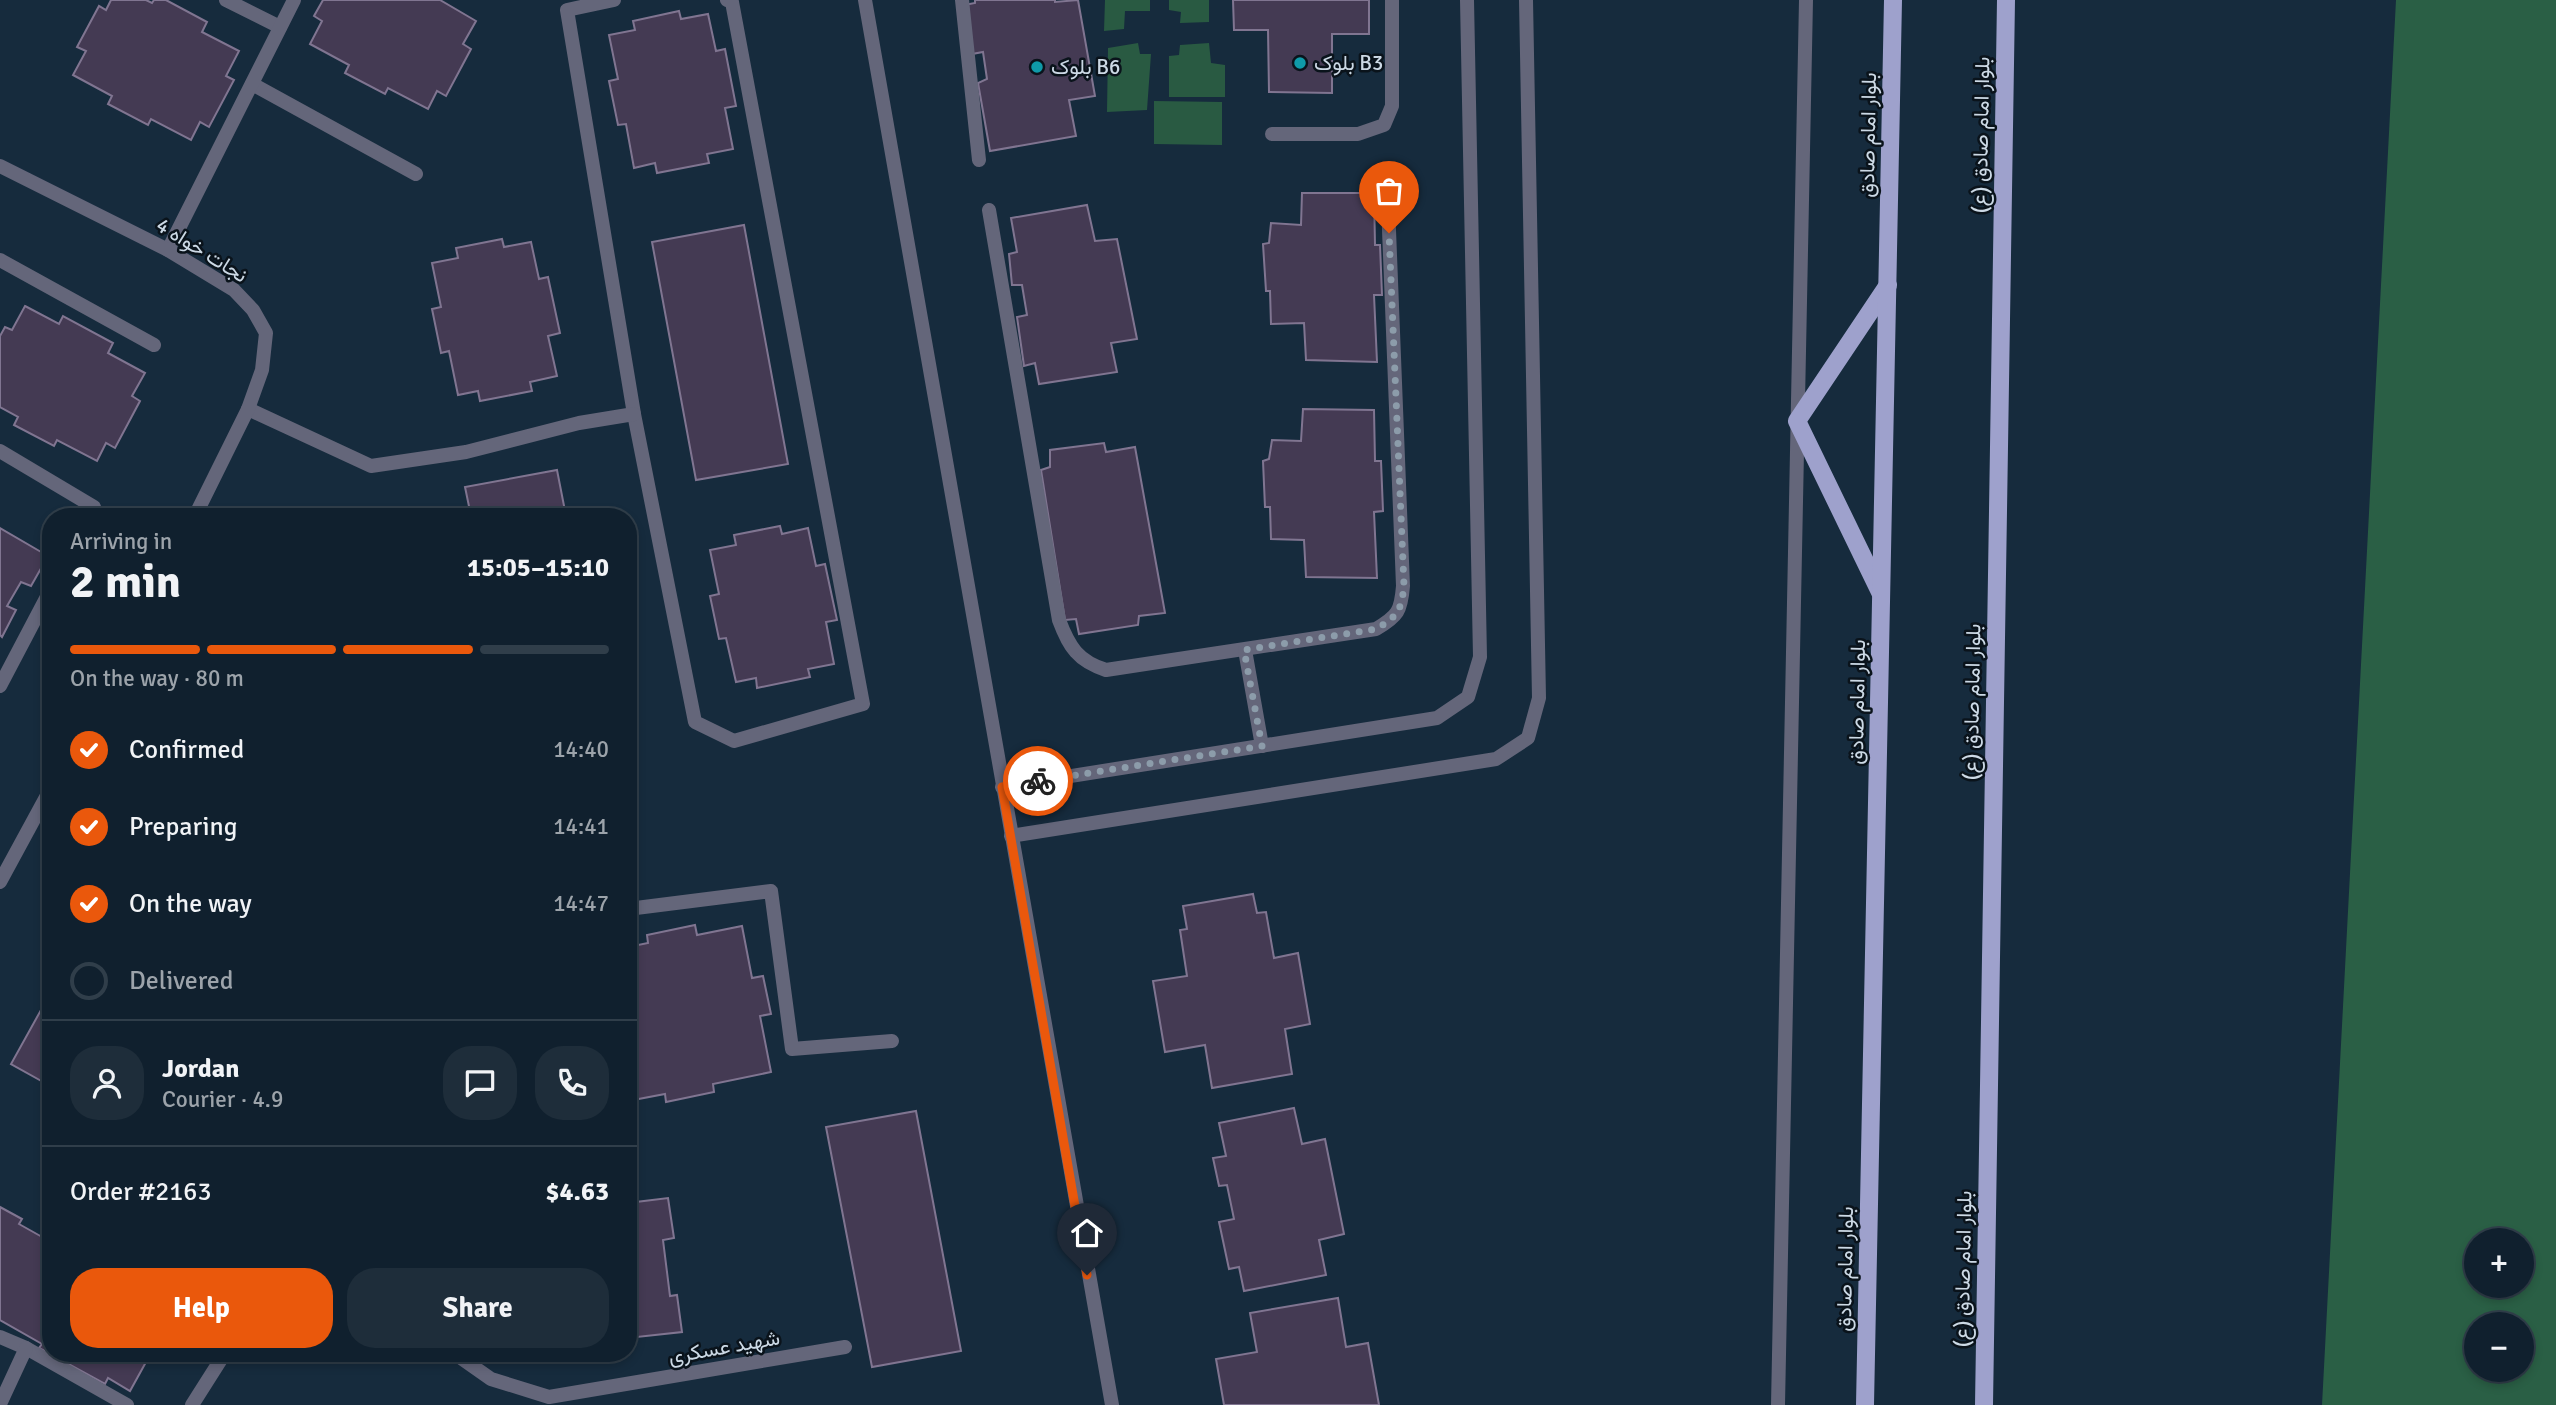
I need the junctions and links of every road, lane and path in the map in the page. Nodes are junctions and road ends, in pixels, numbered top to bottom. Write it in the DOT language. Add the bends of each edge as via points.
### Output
graph roads {
  1 [pos="226,0"];
  2 [pos="294,0"];
  3 [pos="614,0"];
  4 [pos="727,0"];
  5 [pos="865,0"];
  6 [pos="962,0"];
  7 [pos="1392,0"];
  8 [pos="1467,0"];
  9 [pos="1526,0"];
  10 [pos="1806,0"];
  11 [pos="1893,0"];
  12 [pos="2006,0"];
  13 [pos="280,27"];
  14 [pos="252,84"];
  15 [pos="1272,134"];
  16 [pos="979,160"];
  17 [pos="0,166"];
  18 [pos="416,174"];
  19 [pos="1387,179"];
  20 [pos="989,210"];
  21 [pos="168,250"];
  22 [pos="0,260"];
  23 [pos="1888,285"];
  24 [pos="154,345"];
  25 [pos="248,410"];
  26 [pos="634,414"];
  27 [pos="1797,421"];
  28 [pos="0,451"];
  29 [pos="93,508"];
  30 [pos="199,508"];
  31 [pos="1882,595"];
  32 [pos="42,606"];
  33 [pos="1244,650"];
  34 [pos="0,686"];
  35 [pos="1262,746"];
  36 [pos="1002,787"];
  37 [pos="42,805"];
  38 [pos="1011,836"];
  39 [pos="0,883"];
  40 [pos="637,908"];
  41 [pos="892,1041"];
  42 [pos="0,1337"];
  43 [pos="845,1347"];
  44 [pos="26,1348"];
  45 [pos="42,1357"];
  46 [pos="51,1362"];
  47 [pos="219,1362"];
  48 [pos="467,1362"];
  49 [pos="0,1404"];
  50 [pos="127,1405"];
  51 [pos="192,1405"];
  52 [pos="1112,1405"];
  53 [pos="1778,1405"];
  54 [pos="1865,1405"];
  55 [pos="1984,1405"];
  1 -- 13 [label="street"];
  2 -- 13 [label="street"];
  3 -- 26 [label="street" via="568,10"];
  4 -- 26 [label="street" via="732,2 863,704 734,741 695,722"];
  5 -- 36 [label="street"];
  6 -- 16 [label="street"];
  7 -- 15 [label="street" via="1392,106 1384,125 1358,134"];
  8 -- 35 [label="street" via="1480,657 1468,697 1437,718"];
  9 -- 38 [label="street" via="1539,698 1528,738 1496,759"];
  10 -- 27 [label="street"];
  11 -- 23 [label="main road, بلوار امام صادق"];
  12 -- 55 [label="main road, بلوار امام صادق (ع)"];
  13 -- 14 [label="street"];
  14 -- 18 [label="street"];
  14 -- 21 [label="street"];
  17 -- 21 [label="street, نجات خواه 4"];
  19 -- 33 [label="street" via="1404,586 1401,606 1393,620 1376,629"];
  20 -- 33 [label="street" via="1065,637 1090,664 1106,670"];
  21 -- 25 [label="street, نجات خواه 4" via="234,290 266,333 262,370"];
  22 -- 24 [label="street"];
  23 -- 27 [label="main road"];
  23 -- 31 [label="main road, بلوار امام صادق"];
  25 -- 26 [label="street" via="371,466 466,452"];
  25 -- 30 [label="street, نجات خواه 4"];
  27 -- 31 [label="main road"];
  27 -- 53 [label="street"];
  28 -- 29 [label="street"];
  31 -- 54 [label="main road, بلوار امام صادق"];
  32 -- 34 [label="street"];
  33 -- 35 [label="street"];
  35 -- 36 [label="street"];
  36 -- 38 [label="street"];
  37 -- 39 [label="street"];
  38 -- 52 [label="street"];
  40 -- 41 [label="street" via="771,891 792,1049"];
  42 -- 44 [label="street"];
  43 -- 48 [label="street, شهید عسکری" via="549,1397 491,1379"];
  44 -- 45 [label="street"];
  44 -- 49 [label="street"];
  46 -- 50 [label="street"];
  47 -- 51 [label="street"];
}
